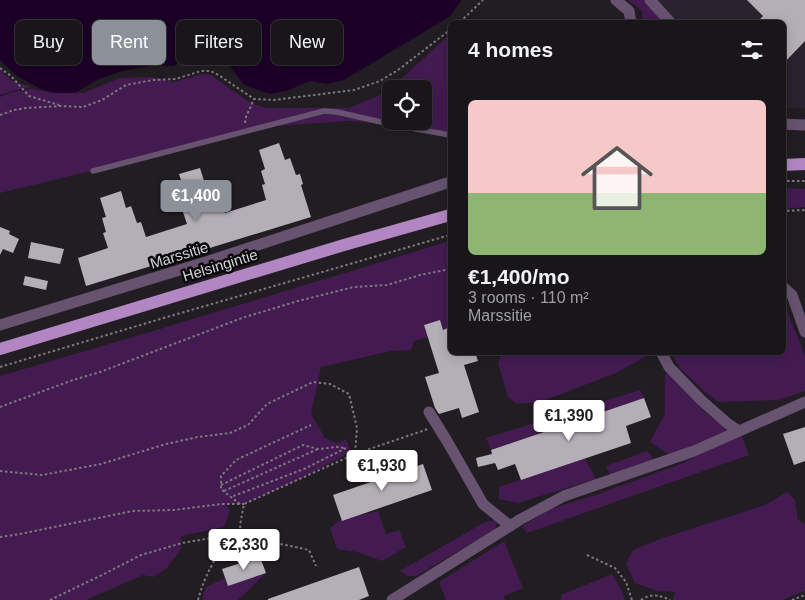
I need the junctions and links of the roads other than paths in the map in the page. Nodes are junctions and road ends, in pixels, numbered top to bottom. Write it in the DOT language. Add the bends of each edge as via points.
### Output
graph roads {
  1 [pos="616,0"];
  2 [pos="650,0"];
  3 [pos="630,20"];
  4 [pos="668,20"];
  5 [pos="786,124"];
  6 [pos="805,125"];
  7 [pos="448,135"];
  8 [pos="805,164"];
  9 [pos="786,165"];
  10 [pos="93,171"];
  11 [pos="448,183"];
  12 [pos="448,216"];
  13 [pos="786,290"];
  14 [pos="0,324"];
  15 [pos="805,332"];
  16 [pos="0,349"];
  17 [pos="662,355"];
  18 [pos="805,402"];
  19 [pos="429,412"];
  20 [pos="739,431"];
  21 [pos="510,526"];
  22 [pos="392,600"];
  1 -- 3 [label="street" via="629,11"];
  2 -- 4 [label="street"];
  5 -- 6 [label="street"];
  7 -- 10 [label="lane" via="324,110"];
  8 -- 9 [label="main road"];
  11 -- 14 [label="street, Marssitie" via="209,261"];
  12 -- 16 [label="main road, Helsingintie"];
  13 -- 15 [label="street" via="792,295"];
  17 -- 20 [label="street" via="701,400"];
  18 -- 20 [label="street"];
  19 -- 21 [label="street" via="484,504"];
  20 -- 21 [label="street" via="694,451 564,496"];
  21 -- 22 [label="street"];
}
